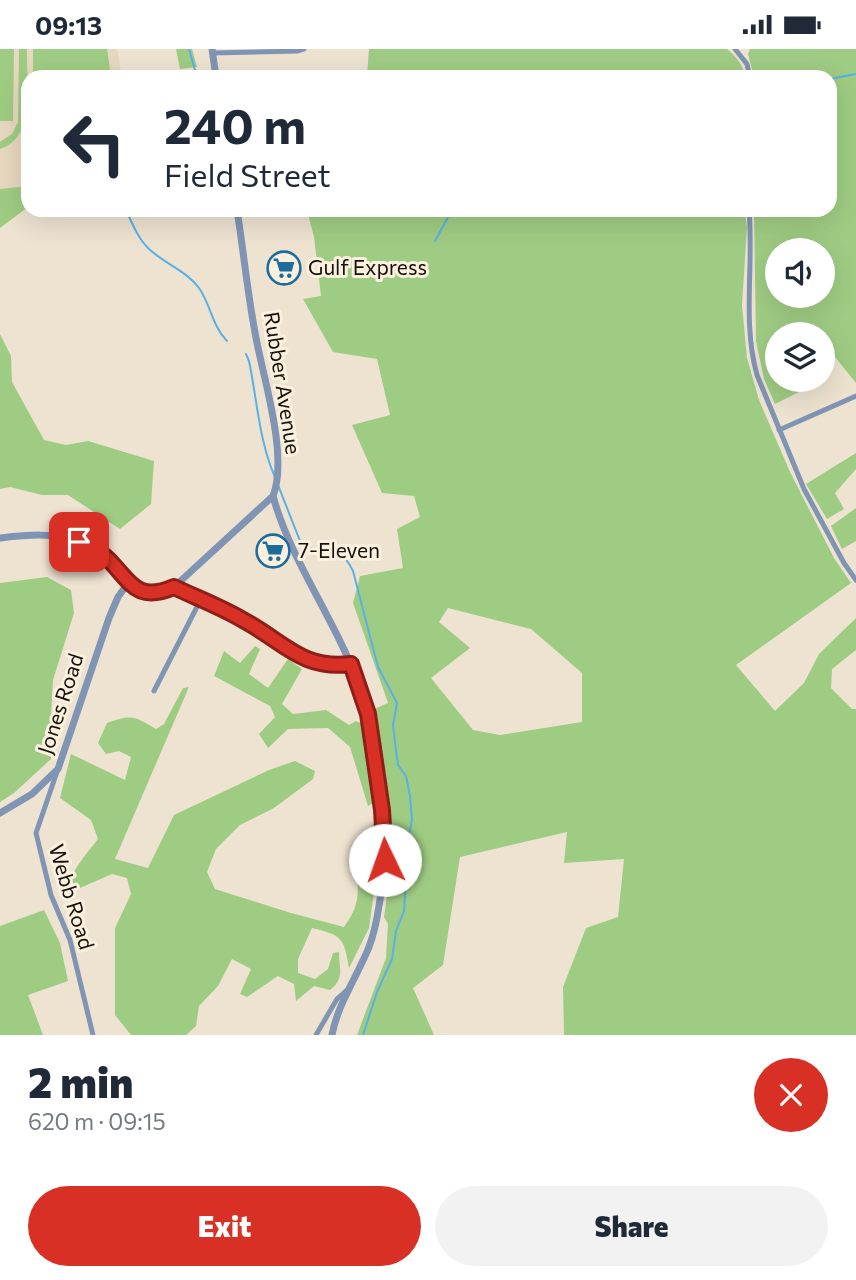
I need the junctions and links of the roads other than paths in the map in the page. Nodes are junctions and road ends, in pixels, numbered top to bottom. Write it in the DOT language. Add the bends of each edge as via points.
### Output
graph roads {
  1 [pos="304,49"];
  2 [pos="735,49"];
  3 [pos="212,51"];
  4 [pos="215,70"];
  5 [pos="748,70"];
  6 [pos="238,217"];
  7 [pos="749,217"];
  8 [pos="856,396"];
  9 [pos="779,430"];
  10 [pos="273,494"];
  11 [pos="0,538"];
  12 [pos="856,580"];
  13 [pos="128,583"];
  14 [pos="174,587"];
  15 [pos="201,599"];
  16 [pos="351,664"];
  17 [pos="154,691"];
  18 [pos="58,769"];
  19 [pos="0,813"];
  20 [pos="349,987"];
  21 [pos="93,1035"];
  22 [pos="316,1035"];
  23 [pos="332,1035"];
  1 -- 3 [label="street"];
  2 -- 5 [label="street"];
  3 -- 4 [label="street"];
  6 -- 10 [label="street, Rubber Avenue" via="278,449"];
  7 -- 9 [label="street" via="752,357"];
  8 -- 9 [label="street"];
  9 -- 12 [label="street" via="808,497"];
  10 -- 14 [label="street"];
  10 -- 16 [label="street, Rubber Avenue" via="282,524"];
  11 -- 13 [label="street" via="51,535 79,542 106,557"];
  13 -- 14 [label="street" via="149,592"];
  13 -- 18 [label="street, Jones Road" via="100,641"];
  14 -- 15 [label="street"];
  15 -- 16 [label="street" via="245,620 292,653 327,665"];
  15 -- 17 [label="street"];
  16 -- 20 [label="street, Rubber Avenue" via="368,714 385,860 369,946"];
  18 -- 19 [label="street, Jones Road" via="32,794"];
  18 -- 21 [label="street, Webb Road" via="36,833 51,895 70,940"];
  20 -- 22 [label="street"];
  20 -- 23 [label="street, Rubber Avenue"];
}
